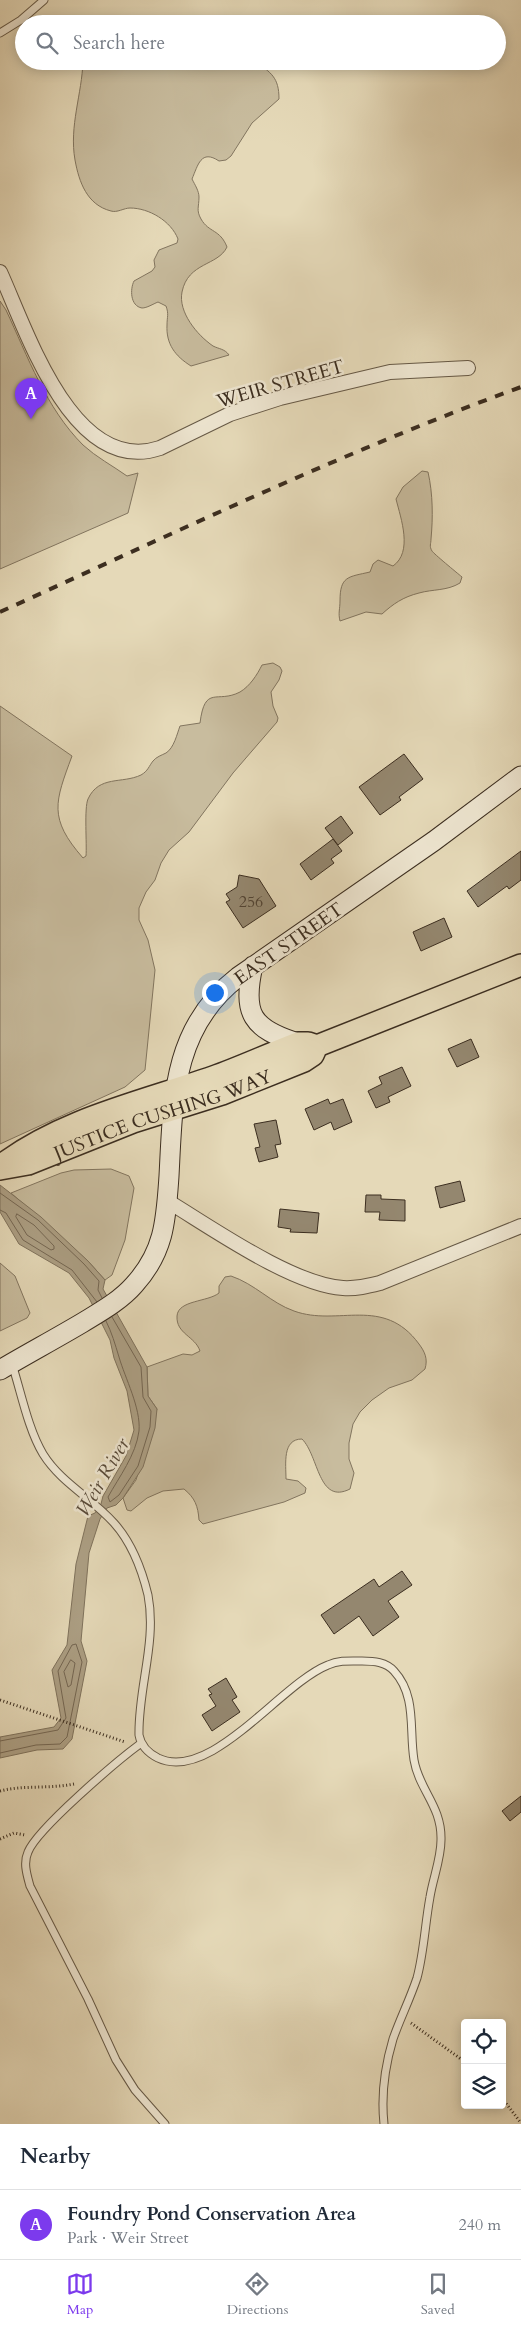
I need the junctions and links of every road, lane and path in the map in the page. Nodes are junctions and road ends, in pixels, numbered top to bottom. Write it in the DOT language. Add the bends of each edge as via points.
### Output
graph roads {
  1 [pos="44,0"];
  2 [pos="27,15"];
  3 [pos="15,24"];
  4 [pos="0,34"];
  5 [pos="0,272"];
  6 [pos="468,368"];
  7 [pos="521,776"];
  8 [pos="521,965"];
  9 [pos="253,966"];
  10 [pos="307,1045"];
  11 [pos="176,1088"];
  12 [pos="173,1110"];
  13 [pos="0,1167"];
  14 [pos="168,1202"];
  15 [pos="521,1226"];
  16 [pos="6,1366"];
  17 [pos="0,1700"];
  18 [pos="140,1744"];
  19 [pos="99,1780"];
  20 [pos="0,1791"];
  21 [pos="0,1840"];
  22 [pos="36,1840"];
  23 [pos="402,2016"];
  24 [pos="461,2059"];
  25 [pos="506,2103"];
  26 [pos="514,2112"];
  27 [pos="521,2115"];
  28 [pos="521,2123"];
  29 [pos="165,2124"];
  30 [pos="384,2124"];
  1 -- 2 [label="lane"];
  3 -- 4 [label="lane"];
  5 -- 6 [label="street, WEIR STREET" via="40,360 68,408 95,437 126,451 148,452 160,448 230,414 280,398 390,372"];
  7 -- 9 [label="main road, EAST STREET" via="434,841"];
  8 -- 10 [label="main road, JUSTICE CUSHING WAY"];
  9 -- 10 [label="main road" via="248,996 255,1021 268,1032"];
  9 -- 11 [label="main road, EAST STREET" via="219,993 199,1018 182,1058"];
  10 -- 11 [label="main road, JUSTICE CUSHING WAY"];
  10 -- 12 [label="main road, JUSTICE CUSHING WAY" via="312,1055 304,1061"];
  11 -- 12 [label="main road, EAST STREET"];
  11 -- 13 [label="main road, JUSTICE CUSHING WAY" via="125,1104 23,1148"];
  12 -- 13 [label="main road, JUSTICE CUSHING WAY" via="133,1122 28,1164"];
  12 -- 14 [label="main road, EAST STREET"];
  14 -- 15 [label="street" via="288,1271 341,1288 358,1288 388,1280"];
  14 -- 16 [label="main road, EAST STREET" via="162,1236 154,1257 134,1286 104,1310"];
  16 -- 18 [label="lane" via="40,1448 56,1471 114,1523 141,1571 148,1596 150,1642 139,1724"];
  17 -- 18 [label="path" via="125,1742"];
  18 -- 19 [label="lane"];
  18 -- 23 [label="lane" via="155,1757 166,1761 188,1761 217,1748 307,1676 329,1664 375,1662 395,1671 410,1703 415,1767 436,1809 441,1841 418,1972"];
  19 -- 20 [label="path" via="44,1789"];
  19 -- 22 [label="lane"];
  21 -- 22 [label="path" via="14,1833"];
  22 -- 29 [label="lane" via="26,1859 30,1886 88,1999 112,2054 135,2090"];
  23 -- 24 [label="path"];
  23 -- 30 [label="lane" via="386,2070"];
  25 -- 26 [label="path"];
  26 -- 27 [label="path"];
  26 -- 28 [label="path"];
}
